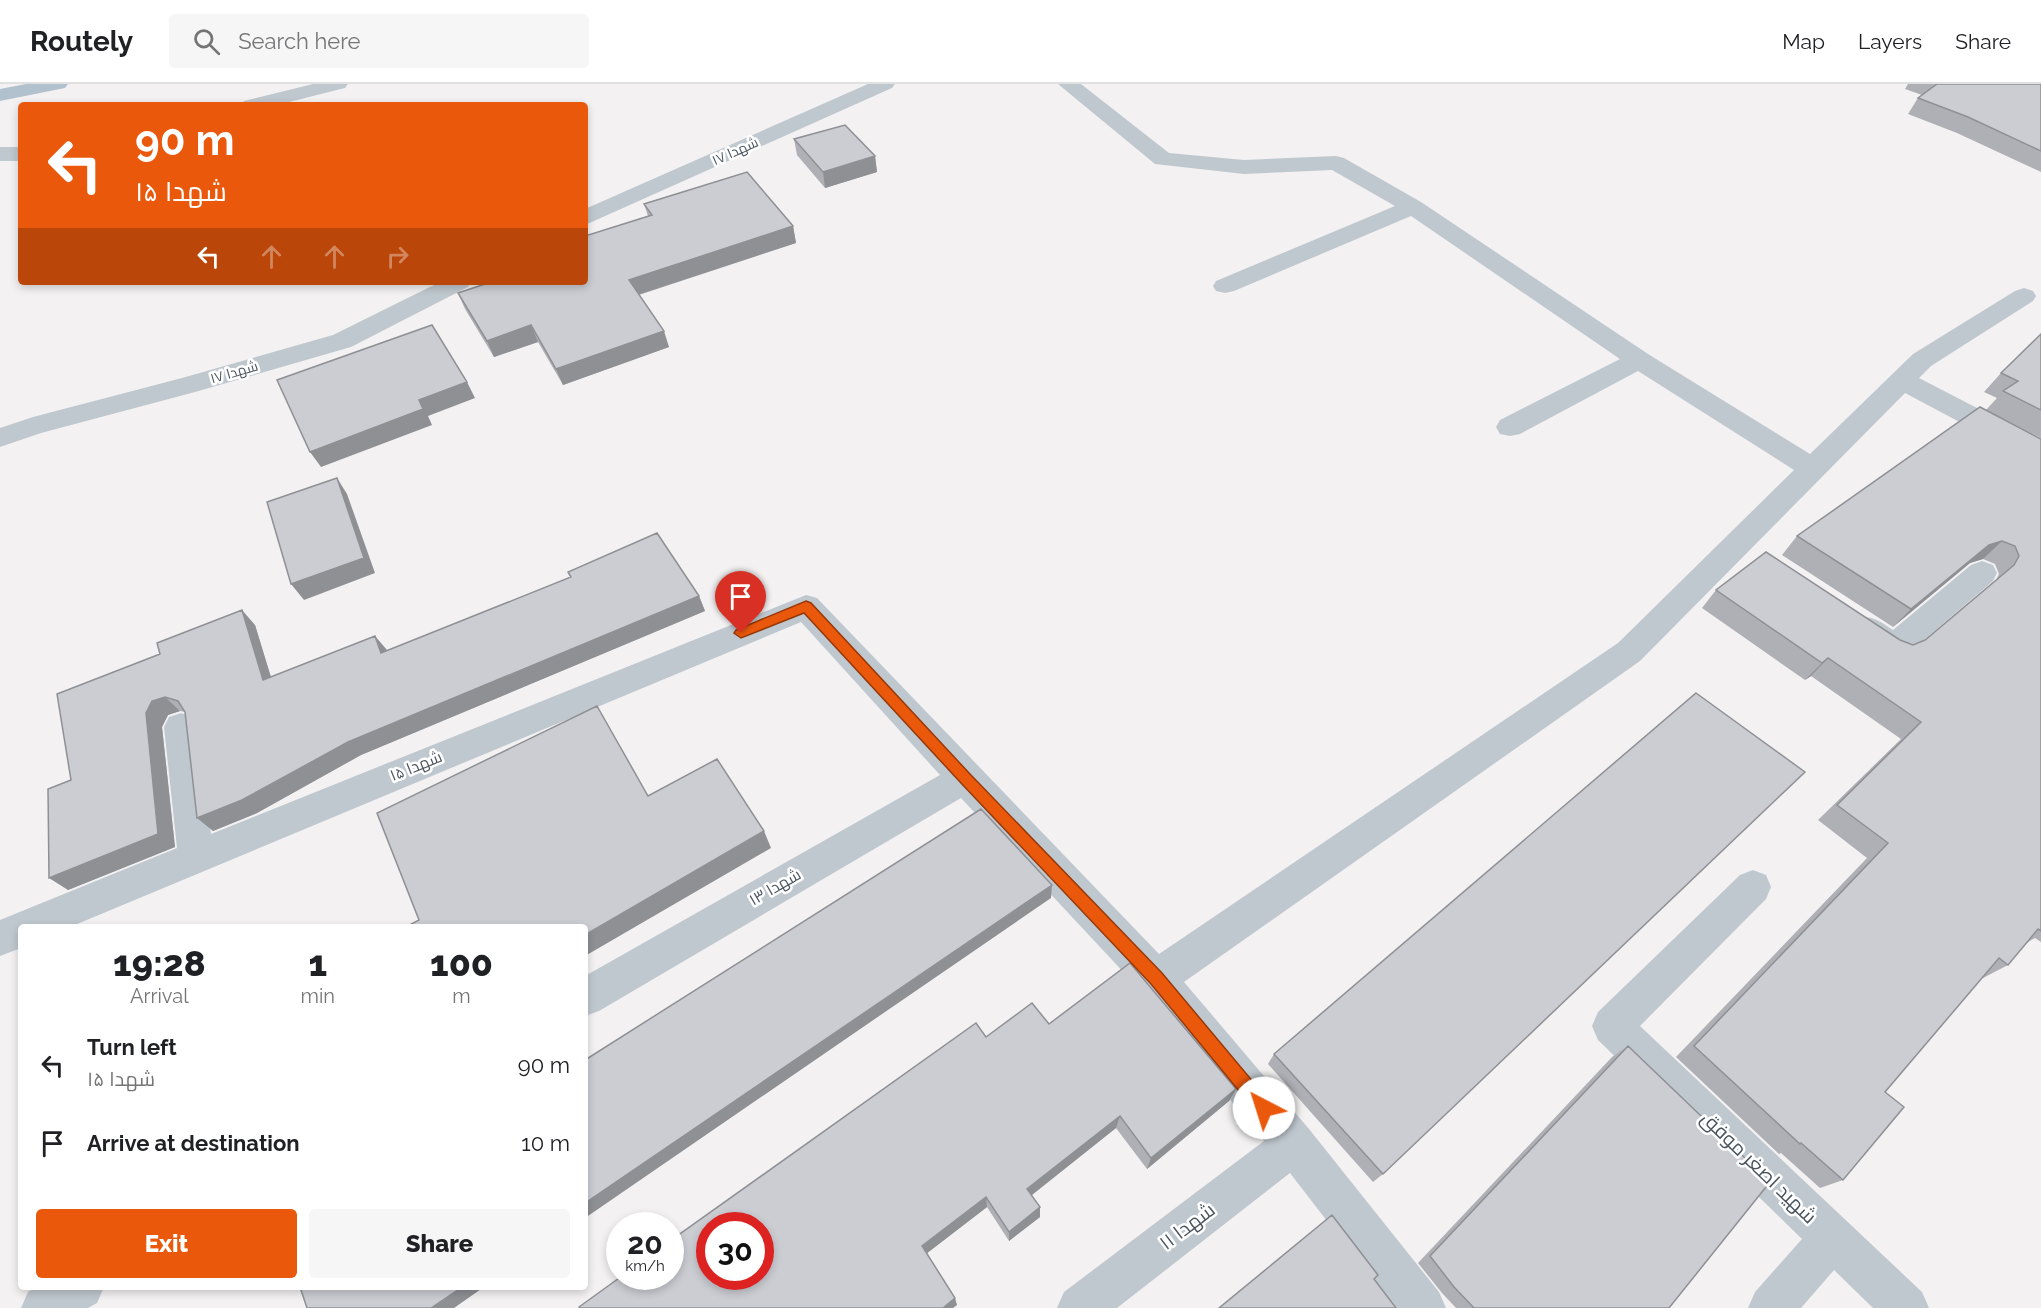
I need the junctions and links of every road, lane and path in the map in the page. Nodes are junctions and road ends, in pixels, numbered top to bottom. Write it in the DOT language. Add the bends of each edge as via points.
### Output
graph roads {
  1 [pos="58,84"];
  2 [pos="338,84"];
  3 [pos="885,84"];
  4 [pos="1068,84"];
  5 [pos="0,95"];
  6 [pos="263,102"];
  7 [pos="0,154"];
  8 [pos="18,154"];
  9 [pos="1413,207"];
  10 [pos="588,217"];
  11 [pos="453,285"];
  12 [pos="1225,286"];
  13 [pos="2035,295"];
  14 [pos="1639,360"];
  15 [pos="1902,380"];
  16 [pos="1510,426"];
  17 [pos="0,438"];
  18 [pos="2041,453"];
  19 [pos="1811,468"];
  20 [pos="1737,543"];
  21 [pos="1766,562"];
  22 [pos="1982,573"];
  23 [pos="1845,614"];
  24 [pos="181,727"];
  25 [pos="965,778"];
  26 [pos="196,856"];
  27 [pos="1752,887"];
  28 [pos="34,924"];
  29 [pos="18,931"];
  30 [pos="0,939"];
  31 [pos="1156,979"];
  32 [pos="588,994"];
  33 [pos="1294,1144"];
  34 [pos="1833,1238"];
  35 [pos="76,1290"];
  36 [pos="44,1308"];
  37 [pos="1080,1308"];
  38 [pos="1424,1308"];
  39 [pos="1771,1308"];
  40 [pos="1906,1308"];
  1 -- 5 [label="main road"];
  2 -- 6 [label="street"];
  3 -- 10 [label="street, شهدا ۱۷"];
  4 -- 9 [label="street" via="1164,159 1244,166 1336,163"];
  7 -- 8 [label="street"];
  9 -- 12 [label="street"];
  9 -- 14 [label="street"];
  11 -- 17 [label="street, شهدا ۱۷" via="342,341"];
  13 -- 15 [label="street" via="1922,360"];
  14 -- 16 [label="street"];
  14 -- 19 [label="street"];
  15 -- 18 [label="street"];
  15 -- 19 [label="street"];
  19 -- 20 [label="street"];
  20 -- 21 [label="street"];
  20 -- 31 [label="street" via="1629,652"];
  22 -- 23 [label="street" via="1894,647"];
  24 -- 26 [label="street"];
  25 -- 26 [label="street, شهدا ۱۵" via="806,606"];
  25 -- 31 [label="street"];
  25 -- 32 [label="street, شهدا ۱۳"];
  26 -- 28 [label="street, شهدا ۱۵"];
  27 -- 34 [label="street, شهید اصغر موفق" via="1612,1026"];
  29 -- 30 [label="street"];
  31 -- 33 [label="street"];
  33 -- 37 [label="street, شهدا ۱۱"];
  33 -- 38 [label="street"];
  34 -- 39 [label="street"];
  34 -- 40 [label="street, شهید اصغر موفق"];
  35 -- 36 [label="street"];
}
